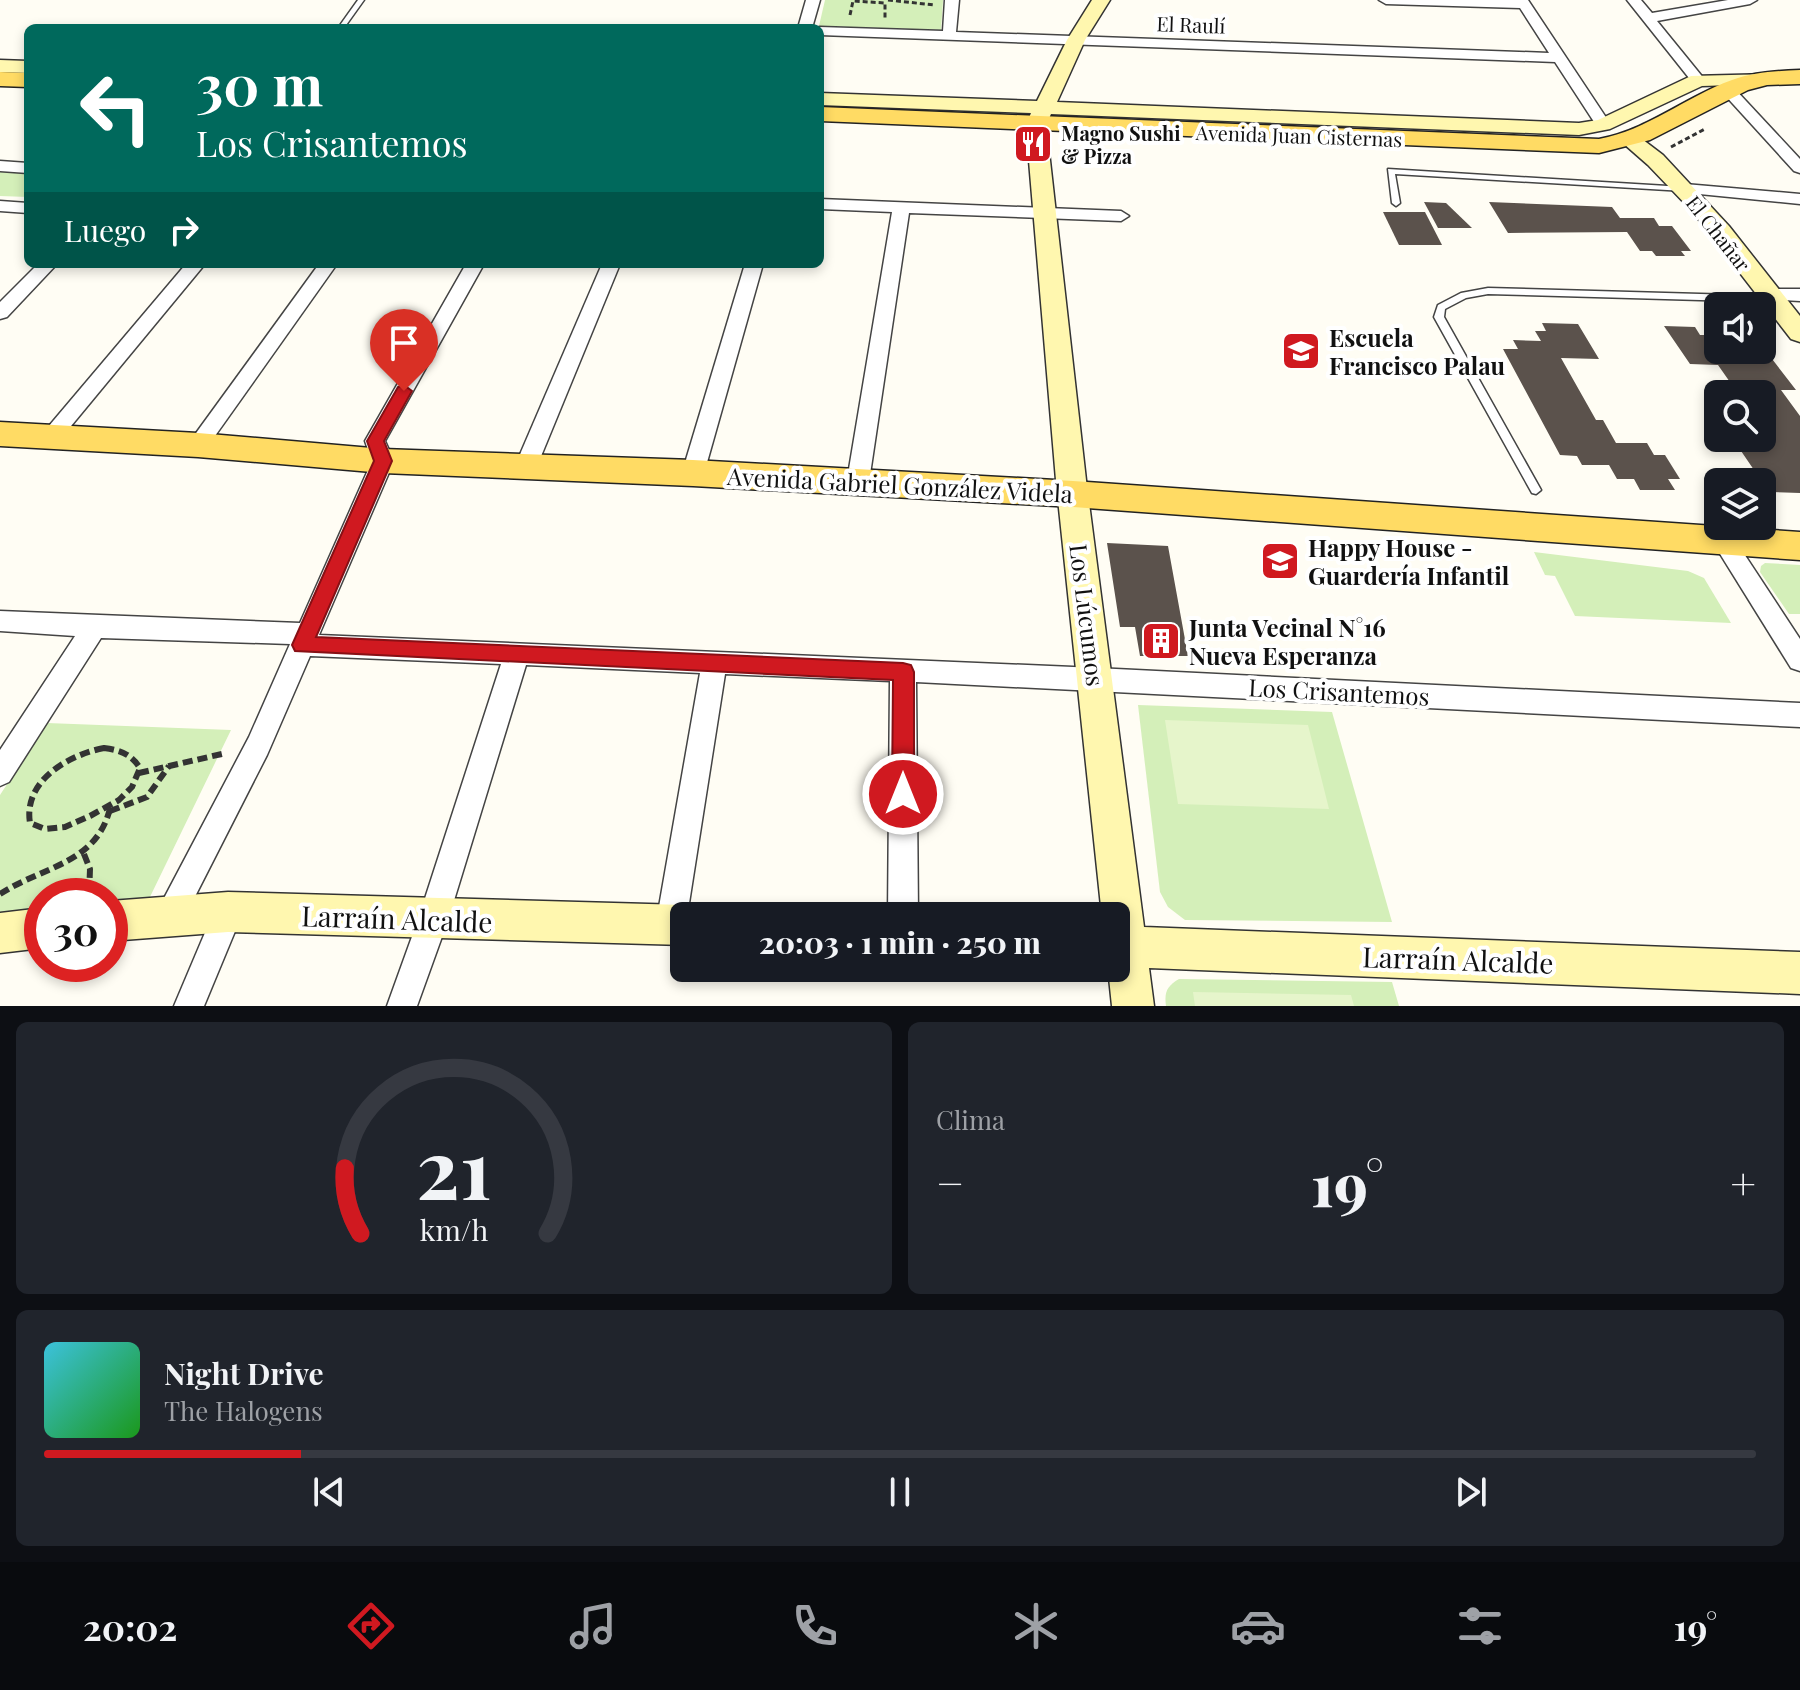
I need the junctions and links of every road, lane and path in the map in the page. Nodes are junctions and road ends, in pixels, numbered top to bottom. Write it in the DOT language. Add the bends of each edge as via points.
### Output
graph roads {
  1 [pos="361,0"];
  2 [pos="813,0"];
  3 [pos="888,0"];
  4 [pos="1101,0"];
  5 [pos="1386,0"];
  6 [pos="1634,0"];
  7 [pos="1750,0"];
  8 [pos="1522,2"];
  9 [pos="952,3"];
  10 [pos="1649,18"];
  11 [pos="344,24"];
  12 [pos="806,24"];
  13 [pos="824,31"];
  14 [pos="949,36"];
  15 [pos="1076,40"];
  16 [pos="1560,58"];
  17 [pos="0,66"];
  18 [pos="24,67"];
  19 [pos="1800,77"];
  20 [pos="1764,78"];
  21 [pos="0,79"];
  22 [pos="24,80"];
  23 [pos="1698,80"];
  24 [pos="1728,90"];
  25 [pos="824,99"];
  26 [pos="824,114"];
  27 [pos="1041,116"];
  28 [pos="1603,125"];
  29 [pos="1631,140"];
  30 [pos="0,166"];
  31 [pos="24,168"];
  32 [pos="1800,168"];
  33 [pos="1685,189"];
  34 [pos="1800,199"];
  35 [pos="1396,203"];
  36 [pos="824,204"];
  37 [pos="0,206"];
  38 [pos="24,208"];
  39 [pos="901,208"];
  40 [pos="1046,213"];
  41 [pos="1121,216"];
  42 [pos="44,268"];
  43 [pos="193,268"];
  44 [pos="325,268"];
  45 [pos="473,268"];
  46 [pos="609,268"];
  47 [pos="753,268"];
  48 [pos="1765,292"];
  49 [pos="1800,295"];
  50 [pos="1704,296"];
  51 [pos="1776,297"];
  52 [pos="1776,305"];
  53 [pos="3,307"];
  54 [pos="1800,333"];
  55 [pos="0,434"];
  56 [pos="50,438"];
  57 [pos="198,445"];
  58 [pos="383,461"];
  59 [pos="526,466"];
  60 [pos="693,473"];
  61 [pos="858,481"];
  62 [pos="1536,490"];
  63 [pos="1073,494"];
  64 [pos="1725,543"];
  65 [pos="1800,546"];
  66 [pos="0,621"];
  67 [pos="94,627"];
  68 [pos="304,640"];
  69 [pos="517,653"];
  70 [pos="1800,660"];
  71 [pos="714,662"];
  72 [pos="903,672"];
  73 [pos="1096,679"];
  74 [pos="1800,715"];
  75 [pos="258,746"];
  76 [pos="170,764"];
  77 [pos="0,773"];
  78 [pos="138,773"];
  79 [pos="110,808"];
  80 [pos="84,854"];
  81 [pos="91,878"];
  82 [pos="0,894"];
  83 [pos="681,902"];
  84 [pos="903,902"];
  85 [pos="1118,902"];
  86 [pos="228,912"];
  87 [pos="171,914"];
  88 [pos="128,919"];
  89 [pos="433,920"];
  90 [pos="670,925"];
  91 [pos="24,930"];
  92 [pos="0,933"];
  93 [pos="1130,946"];
  94 [pos="1800,973"];
  95 [pos="1129,982"];
  96 [pos="189,1006"];
  97 [pos="402,1006"];
  98 [pos="1133,1006"];
  1 -- 11 [label="lane"];
  2 -- 12 [label="street"];
  3 -- 9 [label="path"];
  4 -- 15 [label="street"];
  5 -- 8 [label="street"];
  6 -- 10 [label="street"];
  7 -- 10 [label="street"];
  8 -- 16 [label="street"];
  9 -- 14 [label="street"];
  10 -- 23 [label="street"];
  13 -- 14 [label="street, El Raulí"];
  14 -- 15 [label="street, El Raulí"];
  15 -- 16 [label="street, El Raulí"];
  15 -- 27 [label="street"];
  16 -- 28 [label="street"];
  17 -- 18 [label="street"];
  19 -- 20 [label="main road, Avenida Juan Cisternas"];
  20 -- 23 [label="street, Avenida Juan Cisternas"];
  20 -- 24 [label="main road, Avenida Juan Cisternas"];
  21 -- 22 [label="main road"];
  23 -- 28 [label="street, Avenida Juan Cisternas"];
  24 -- 29 [label="main road, Avenida Juan Cisternas"];
  24 -- 32 [label="street"];
  25 -- 27 [label="street, Avenida Juan Cisternas"];
  26 -- 27 [label="main road, Avenida Juan Cisternas"];
  27 -- 28 [label="street, Avenida Juan Cisternas" via="1579,129"];
  27 -- 29 [label="main road, Avenida Juan Cisternas" via="1579,146"];
  27 -- 40 [label="street, Los Lúcumos"];
  29 -- 33 [label="street, El Chañar"];
  30 -- 31 [label="street"];
  33 -- 34 [label="street"];
  33 -- 35 [label="lane" via="1391,171"];
  33 -- 48 [label="street, El Chañar"];
  36 -- 39 [label="street"];
  37 -- 38 [label="street"];
  39 -- 40 [label="street"];
  39 -- 61 [label="street"];
  40 -- 41 [label="street"];
  40 -- 63 [label="street, Los Lúcumos"];
  42 -- 53 [label="street"];
  43 -- 56 [label="street"];
  44 -- 57 [label="street"];
  45 -- 58 [label="street" via="375,441"];
  46 -- 59 [label="street"];
  47 -- 60 [label="street"];
  49 -- 51 [label="street"];
  50 -- 62 [label="lane" via="1488,291 1441,307 1439,317"];
  52 -- 54 [label="street, El Chañar"];
  55 -- 56 [label="main road, Avenida Gabriel González Videla"];
  56 -- 57 [label="main road, Avenida Gabriel González Videla"];
  57 -- 58 [label="main road, Avenida Gabriel González Videla"];
  58 -- 59 [label="main road, Avenida Gabriel González Videla"];
  58 -- 68 [label="street"];
  59 -- 60 [label="main road, Avenida Gabriel González Videla"];
  60 -- 61 [label="main road, Avenida Gabriel González Videla"];
  61 -- 63 [label="main road, Avenida Gabriel González Videla"];
  63 -- 64 [label="main road, Avenida Gabriel González Videla"];
  63 -- 73 [label="street, Los Lúcumos"];
  64 -- 65 [label="main road, Avenida Gabriel González Videla"];
  64 -- 70 [label="street"];
  66 -- 67 [label="street, Los Crisantemos"];
  67 -- 68 [label="street, Los Crisantemos"];
  67 -- 77 [label="street"];
  68 -- 69 [label="street, Los Crisantemos"];
  68 -- 75 [label="street"];
  69 -- 71 [label="street, Los Crisantemos"];
  69 -- 89 [label="street"];
  71 -- 72 [label="street, Los Crisantemos"];
  71 -- 83 [label="street"];
  72 -- 73 [label="street, Los Crisantemos"];
  72 -- 84 [label="street"];
  73 -- 74 [label="street, Los Crisantemos"];
  73 -- 85 [label="street, Los Lúcumos"];
  75 -- 76 [label="path"];
  75 -- 87 [label="street"];
  76 -- 78 [label="path"];
  76 -- 79 [label="path" via="150,796"];
  78 -- 79 [label="path" via="132,787"];
  78 -- 79 [label="path" via="135,758 121,750 90,749 47,777 27,815 30,823 45,829 65,827"];
  79 -- 80 [label="path" via="98,840"];
  80 -- 81 [label="path"];
  80 -- 82 [label="path" via="18,880"];
  86 -- 87 [label="street, Larraín Alcalde"];
  86 -- 89 [label="street, Larraín Alcalde"];
  86 -- 96 [label="street"];
  87 -- 88 [label="street, Larraín Alcalde"];
  89 -- 90 [label="street, Larraín Alcalde"];
  89 -- 97 [label="street"];
  91 -- 92 [label="street"];
  93 -- 94 [label="street, Larraín Alcalde"];
  95 -- 98 [label="street, Los Lúcumos"];
}
